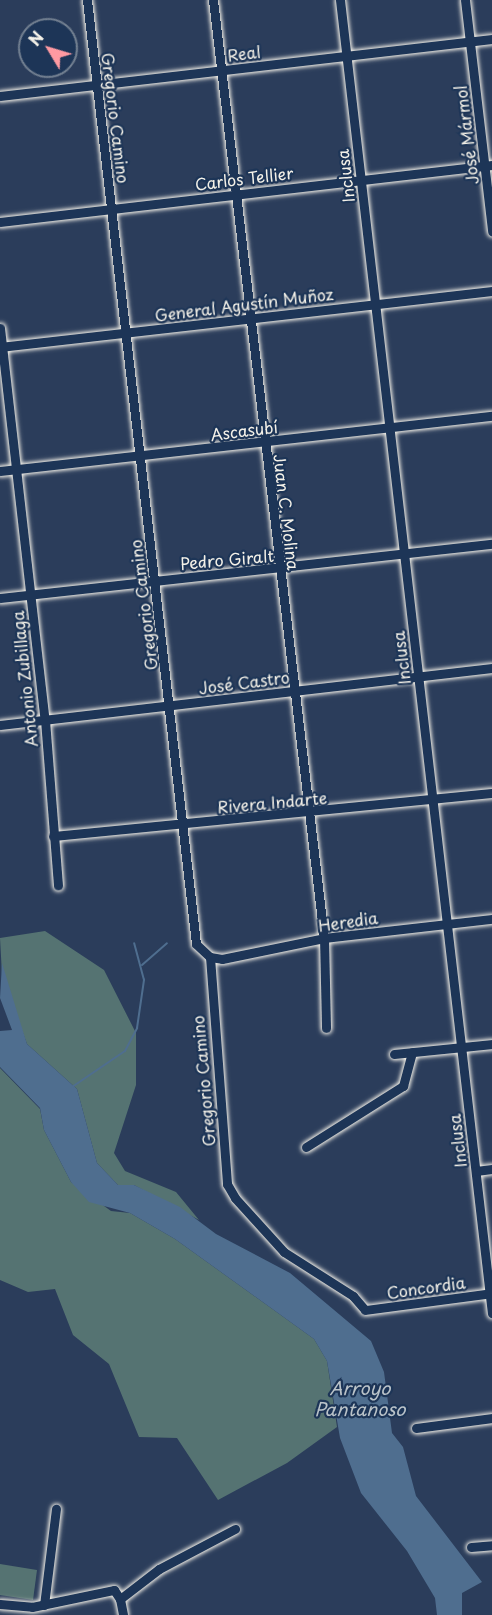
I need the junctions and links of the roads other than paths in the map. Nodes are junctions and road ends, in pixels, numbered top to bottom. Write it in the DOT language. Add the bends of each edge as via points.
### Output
graph roads {
  1 [pos="87,0"];
  2 [pos="213,0"];
  3 [pos="340,0"];
  4 [pos="465,0"];
  5 [pos="492,39"];
  6 [pos="470,42"];
  7 [pos="346,56"];
  8 [pos="221,71"];
  9 [pos="97,85"];
  10 [pos="0,96"];
  11 [pos="489,166"];
  12 [pos="360,179"];
  13 [pos="236,194"];
  14 [pos="112,209"];
  15 [pos="0,222"];
  16 [pos="492,231"];
  17 [pos="492,291"];
  18 [pos="375,304"];
  19 [pos="250,319"];
  20 [pos="0,328"];
  21 [pos="125,333"];
  22 [pos="1,347"];
  23 [pos="492,416"];
  24 [pos="390,429"];
  25 [pos="263,443"];
  26 [pos="141,456"];
  27 [pos="17,469"];
  28 [pos="0,471"];
  29 [pos="492,544"];
  30 [pos="404,554"];
  31 [pos="279,569"];
  32 [pos="155,581"];
  33 [pos="30,595"];
  34 [pos="0,598"];
  35 [pos="492,668"];
  36 [pos="418,676"];
  37 [pos="294,691"];
  38 [pos="171,705"];
  39 [pos="45,720"];
  40 [pos="0,725"];
  41 [pos="492,793"];
  42 [pos="433,801"];
  43 [pos="309,815"];
  44 [pos="182,825"];
  45 [pos="54,836"];
  46 [pos="58,885"];
  47 [pos="492,919"];
  48 [pos="447,924"];
  49 [pos="324,938"];
  50 [pos="210,957"];
  51 [pos="326,1028"];
  52 [pos="492,1044"];
  53 [pos="461,1048"];
  54 [pos="412,1052"];
  55 [pos="394,1054"];
  56 [pos="306,1148"];
  57 [pos="492,1169"];
  58 [pos="476,1171"];
  59 [pos="491,1293"];
  60 [pos="365,1310"];
  61 [pos="492,1313"];
  62 [pos="492,1418"];
  63 [pos="416,1428"];
  64 [pos="56,1509"];
  65 [pos="235,1529"];
  66 [pos="492,1545"];
  67 [pos="471,1547"];
  68 [pos="120,1599"];
  69 [pos="0,1604"];
  70 [pos="44,1605"];
  71 [pos="22,1611"];
  72 [pos="123,1615"];
  1 -- 9 [label="street, Gregorio Camino"];
  2 -- 8 [label="street, Juan C. Molina"];
  3 -- 7 [label="street, Inclusa"];
  4 -- 6 [label="street, José Mármol"];
  5 -- 6 [label="street, Real"];
  6 -- 7 [label="street, Real"];
  6 -- 11 [label="street, José Mármol"];
  7 -- 8 [label="street, Real"];
  7 -- 12 [label="street, Inclusa"];
  8 -- 9 [label="street, Real"];
  8 -- 13 [label="street, Juan C. Molina"];
  9 -- 10 [label="street, Real"];
  9 -- 14 [label="street, Gregorio Camino"];
  11 -- 12 [label="street, Carlos Tellier"];
  11 -- 16 [label="street, José Mármol"];
  12 -- 13 [label="street, Carlos Tellier"];
  12 -- 18 [label="street, Inclusa"];
  13 -- 14 [label="street, Carlos Tellier"];
  13 -- 19 [label="street, Juan C. Molina"];
  14 -- 15 [label="street, Carlos Tellier"];
  14 -- 21 [label="street, Gregorio Camino"];
  17 -- 18 [label="street, General Agustín Muñoz"];
  18 -- 19 [label="street, General Agustín Muñoz"];
  18 -- 24 [label="street, Inclusa"];
  19 -- 21 [label="street, General Agustín Muñoz"];
  19 -- 25 [label="street, Juan C. Molina"];
  20 -- 22 [label="street, Antonio Zubillaga"];
  21 -- 22 [label="street, General Agustín Muñoz"];
  21 -- 26 [label="street, Gregorio Camino"];
  22 -- 27 [label="street, Antonio Zubillaga"];
  23 -- 24 [label="street, Ascasubí"];
  24 -- 25 [label="street, Ascasubí"];
  24 -- 30 [label="street, Inclusa"];
  25 -- 26 [label="street, Ascasubí"];
  25 -- 31 [label="street, Juan C. Molina"];
  26 -- 27 [label="street, Ascasubí"];
  26 -- 32 [label="street, Gregorio Camino"];
  27 -- 28 [label="street, Ascasubí"];
  27 -- 33 [label="street, Antonio Zubillaga"];
  29 -- 30 [label="street, Pedro Giralt"];
  30 -- 31 [label="street, Pedro Giralt"];
  30 -- 36 [label="street, Inclusa"];
  31 -- 32 [label="street, Pedro Giralt"];
  31 -- 37 [label="street, Juan C. Molina"];
  32 -- 33 [label="street, Pedro Giralt"];
  32 -- 38 [label="street, Gregorio Camino"];
  33 -- 34 [label="street, Pedro Giralt"];
  33 -- 39 [label="street, Antonio Zubillaga"];
  35 -- 36 [label="street, José Castro"];
  36 -- 37 [label="street, José Castro"];
  36 -- 42 [label="street, Inclusa"];
  37 -- 38 [label="street, José Castro"];
  37 -- 43 [label="street, Juan C. Molina"];
  38 -- 39 [label="street, José Castro"];
  38 -- 44 [label="street, Gregorio Camino"];
  39 -- 40 [label="street, José Castro"];
  39 -- 45 [label="street, Antonio Zubillaga"];
  41 -- 42 [label="street, Rivera Indarte"];
  42 -- 43 [label="street, Rivera Indarte"];
  42 -- 48 [label="street, Inclusa"];
  43 -- 44 [label="street, Rivera Indarte"];
  43 -- 49 [label="street, Juan C. Molina"];
  44 -- 45 [label="street, Rivera Indarte"];
  44 -- 50 [label="street, Gregorio Camino" via="190,916 196,944"];
  45 -- 46 [label="street, Antonio Zubillaga"];
  47 -- 48 [label="street, Heredia"];
  48 -- 49 [label="street, Heredia"];
  48 -- 53 [label="street, Inclusa"];
  49 -- 50 [label="street, Heredia" via="260,954"];
  49 -- 51 [label="street, Juan C. Molina"];
  50 -- 60 [label="street, Gregorio Camino" via="227,1184 284,1252 353,1296"];
  52 -- 53 [label="street"];
  53 -- 54 [label="street"];
  53 -- 58 [label="street, Inclusa"];
  54 -- 55 [label="street"];
  54 -- 56 [label="street" via="403,1086"];
  57 -- 58 [label="street"];
  58 -- 59 [label="street, Inclusa"];
  59 -- 60 [label="street, Concordia"];
  59 -- 61 [label="street, Inclusa"];
  62 -- 63 [label="street"];
  64 -- 70 [label="street"];
  65 -- 68 [label="street" via="159,1569"];
  66 -- 67 [label="street"];
  68 -- 70 [label="street" via="114,1590"];
  68 -- 72 [label="street"];
  69 -- 71 [label="street"];
  70 -- 71 [label="street"];
}
